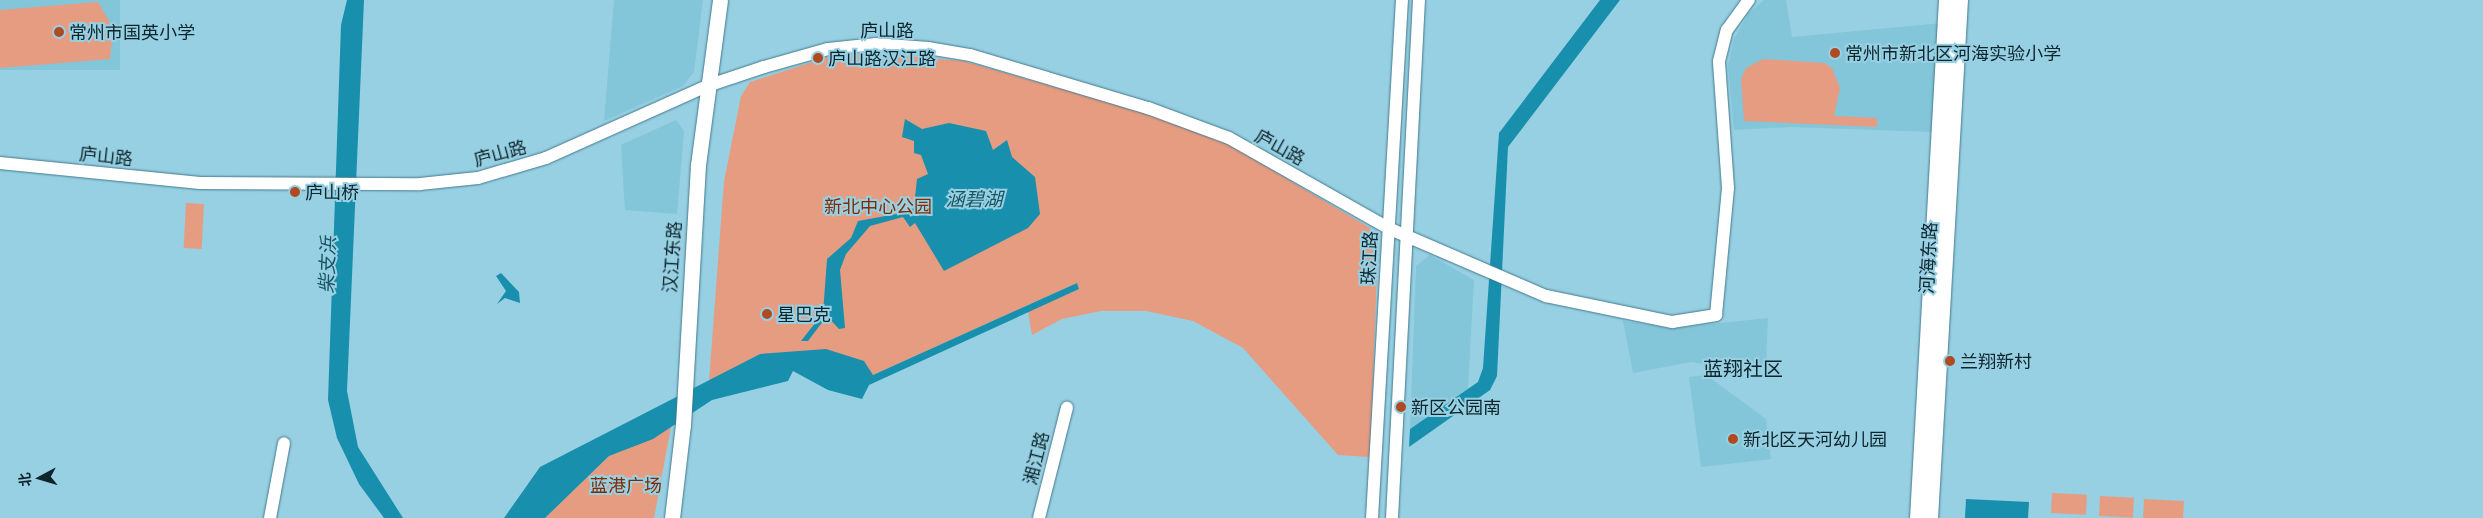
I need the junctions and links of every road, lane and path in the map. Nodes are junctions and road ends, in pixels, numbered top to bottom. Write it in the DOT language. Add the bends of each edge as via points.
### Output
graph roads {
  1 [pos="720,0"];
  2 [pos="729,0"];
  3 [pos="1402,0"];
  4 [pos="1419,0"];
  5 [pos="1749,0"];
  6 [pos="1946,0"];
  7 [pos="1960,0"];
  8 [pos="712,84"];
  9 [pos="0,164"];
  10 [pos="1388,228"];
  11 [pos="1404,235"];
  12 [pos="1067,407"];
  13 [pos="688,421"];
  14 [pos="284,443"];
  15 [pos="270,518"];
  16 [pos="672,518"];
  17 [pos="683,518"];
  18 [pos="1039,518"];
  19 [pos="1372,518"];
  20 [pos="1392,518"];
  21 [pos="1917,518"];
  22 [pos="1930,518"];
  1 -- 8 [label="main road, 汉江东路"];
  2 -- 8 [label="main road, 汉江东路"];
  3 -- 10 [label="street, 珠江路"];
  4 -- 11 [label="street, 珠江路"];
  5 -- 11 [label="street, 庐山路" via="1727,30 1719,61 1728,188 1716,316 1672,322 1546,296"];
  6 -- 21 [label="main road, 河海东路"];
  7 -- 22 [label="main road, 河海东路"];
  8 -- 9 [label="street, 庐山路" via="510,171 420,184 200,183"];
  8 -- 10 [label="street, 庐山路" via="828,49 876,44 970,55 1140,106 1229,138"];
  8 -- 13 [label="main road, 汉江东路" via="700,214"];
  10 -- 11 [label="street, 庐山路"];
  10 -- 19 [label="street, 珠江路"];
  11 -- 20 [label="street, 珠江路"];
  12 -- 18 [label="street, 湘江路"];
  13 -- 16 [label="main road, 汉江东路"];
  13 -- 17 [label="main road, 汉江东路"];
  14 -- 15 [label="street"];
}
